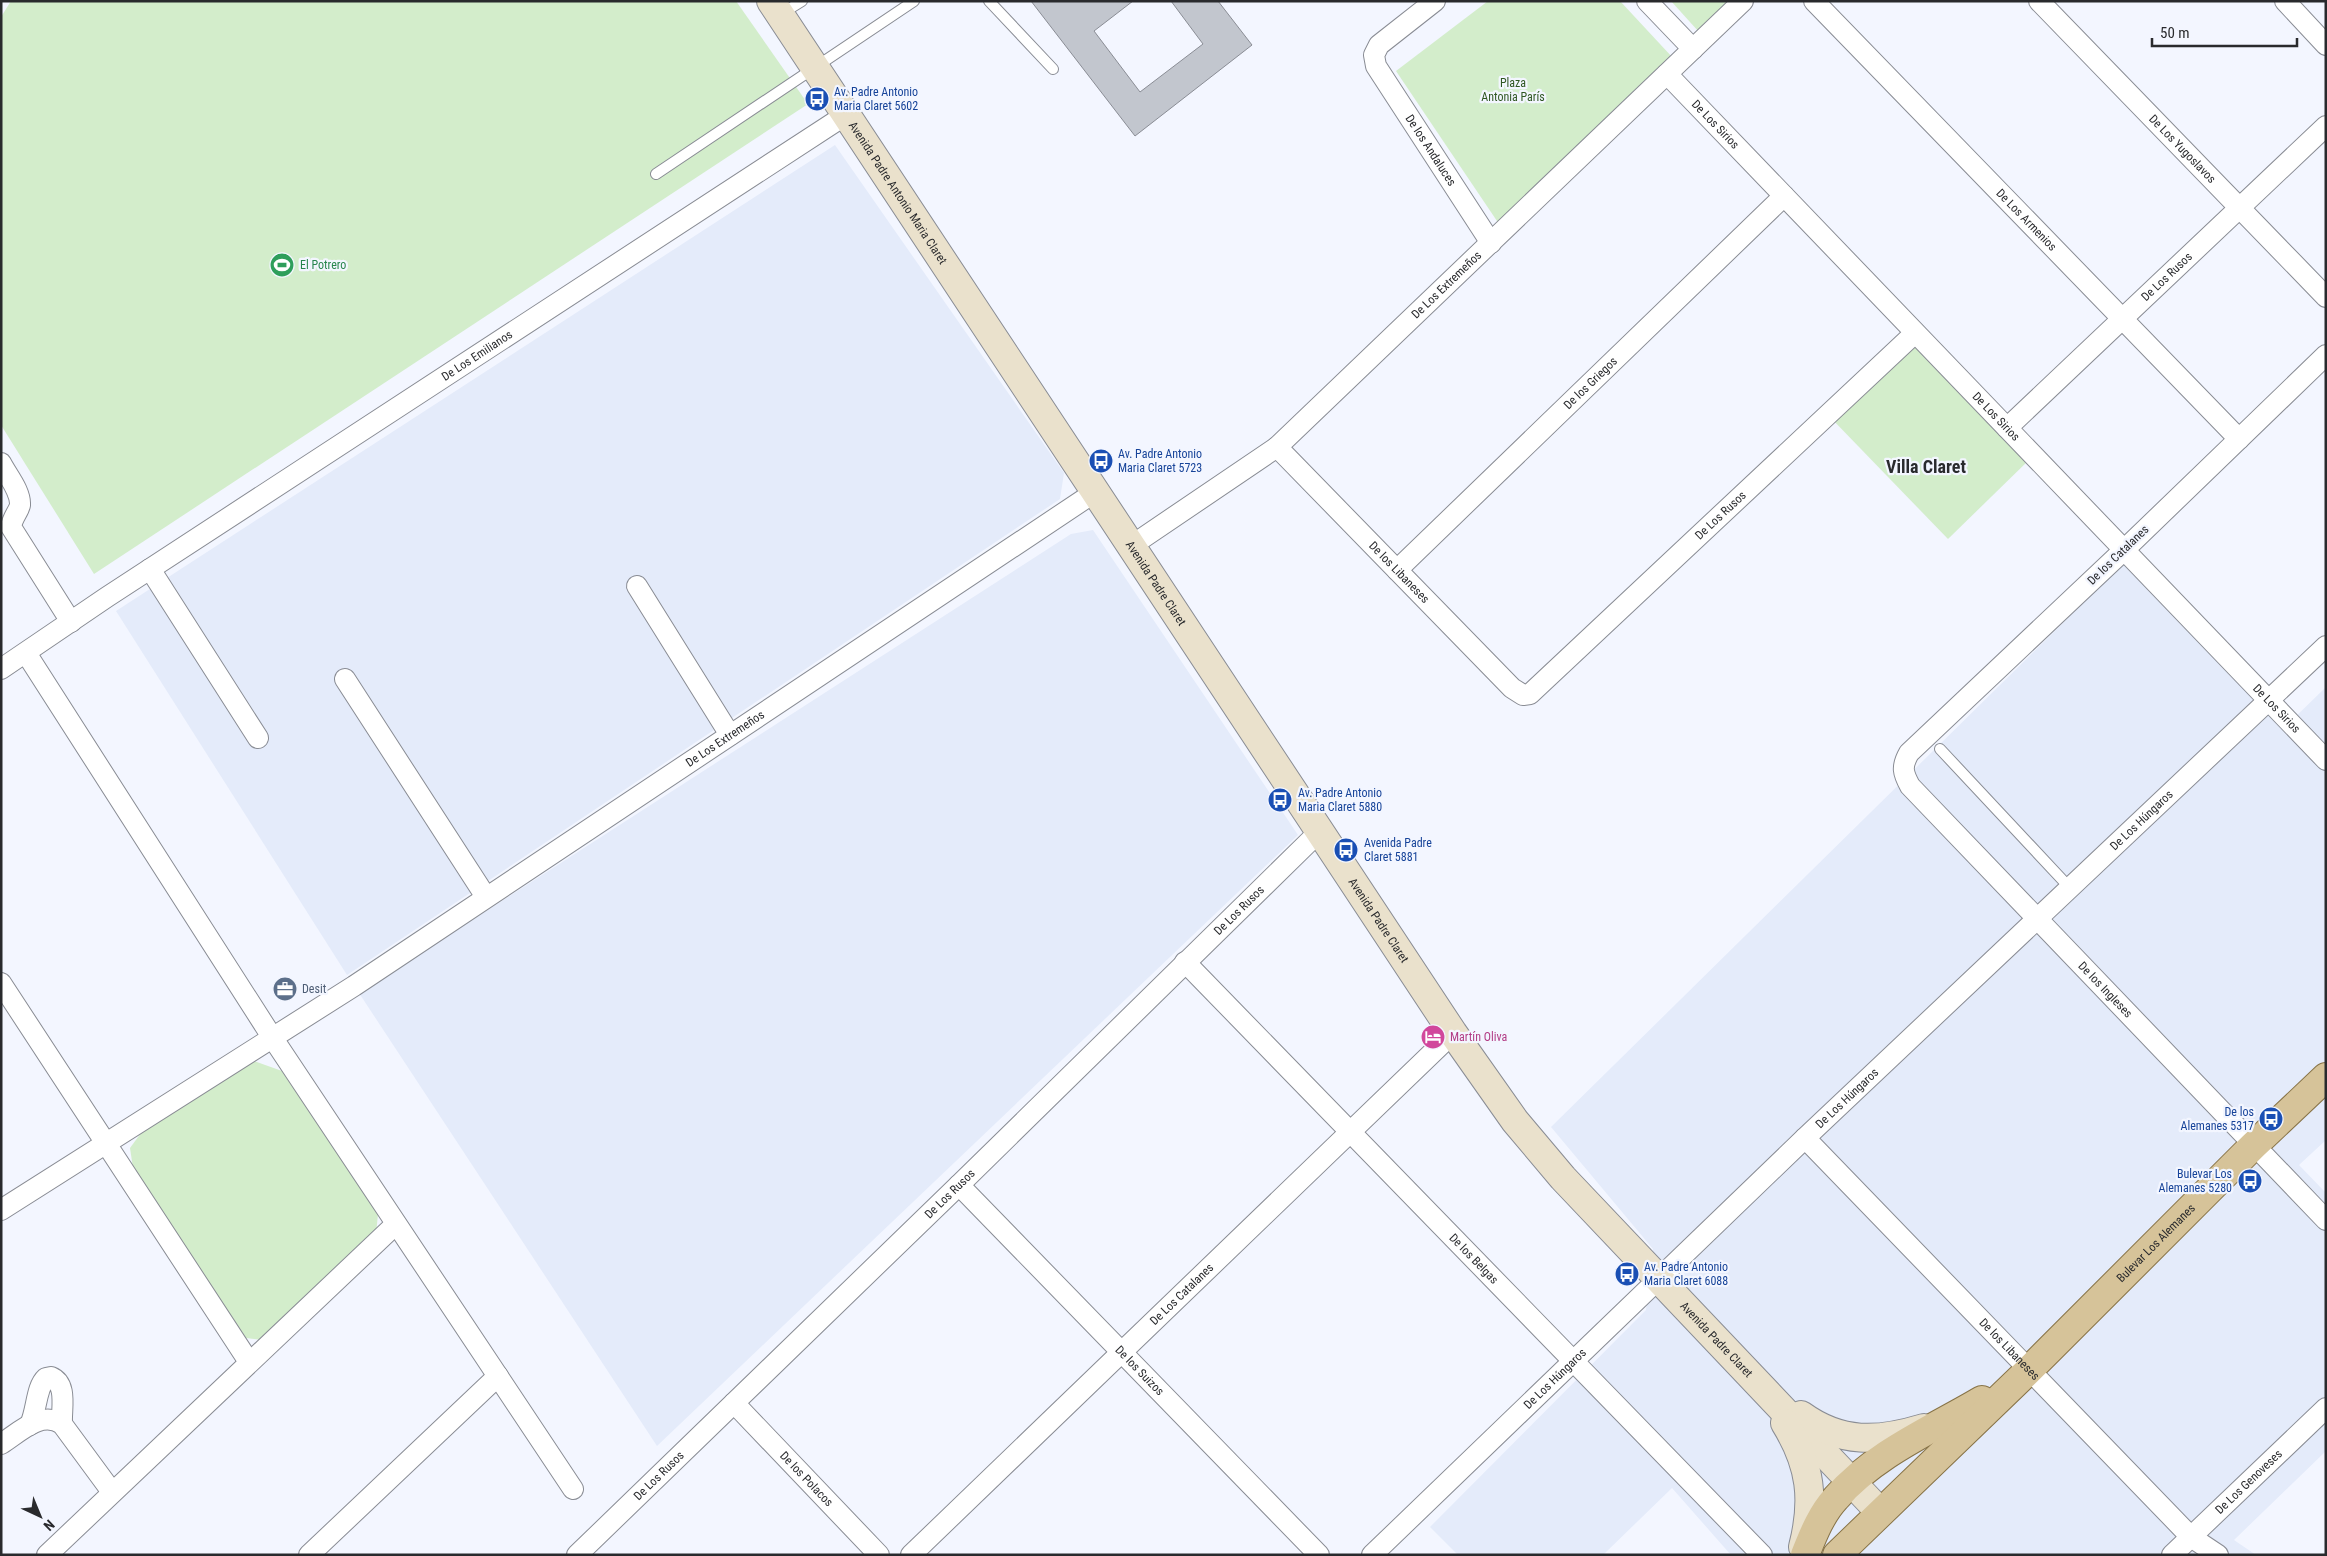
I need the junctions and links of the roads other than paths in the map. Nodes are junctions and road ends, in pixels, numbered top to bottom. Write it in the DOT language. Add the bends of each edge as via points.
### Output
graph roads {
  1 [pos="914,1"];
  2 [pos="989,1"];
  3 [pos="1435,1"];
  4 [pos="1648,1"];
  5 [pos="1744,1"];
  6 [pos="1814,1"];
  7 [pos="2039,1"];
  8 [pos="2287,2"];
  9 [pos="784,6"];
  10 [pos="2326,45"];
  11 [pos="1693,49"];
  12 [pos="816,68"];
  13 [pos="1053,69"];
  14 [pos="1667,74"];
  15 [pos="847,114"];
  16 [pos="2326,126"];
  17 [pos="656,174"];
  18 [pos="1784,196"];
  19 [pos="2239,208"];
  20 [pos="1491,243"];
  21 [pos="950,272"];
  22 [pos="2326,298"];
  23 [pos="2123,318"];
  24 [pos="1915,333"];
  25 [pos="2326,355"];
  26 [pos="2007,428"];
  27 [pos="2239,439"];
  28 [pos="1277,447"];
  29 [pos="1,464"];
  30 [pos="1095,492"];
  31 [pos="1131,546"];
  32 [pos="2124,550"];
  33 [pos="150,569"];
  34 [pos="1397,570"];
  35 [pos="637,586"];
  36 [pos="71,622"];
  37 [pos="2326,646"];
  38 [pos="26,653"];
  39 [pos="1,669"];
  40 [pos="345,679"];
  41 [pos="1523,695"];
  42 [pos="2269,701"];
  43 [pos="730,735"];
  44 [pos="258,738"];
  45 [pos="1940,749"];
  46 [pos="1909,754"];
  47 [pos="2326,760"];
  48 [pos="1320,831"];
  49 [pos="2070,888"];
  50 [pos="486,897"];
  51 [pos="2037,920"];
  52 [pos="1185,962"];
  53 [pos="1,983"];
  54 [pos="1452,1033"];
  55 [pos="272,1037"];
  56 [pos="2326,1077"];
  57 [pos="1350,1131"];
  58 [pos="1805,1138"];
  59 [pos="105,1142"];
  60 [pos="2253,1146"];
  61 [pos="959,1185"];
  62 [pos="1,1210"];
  63 [pos="2326,1220"];
  64 [pos="396,1224"];
  65 [pos="1659,1278"];
  66 [pos="1121,1352"];
  67 [pos="1573,1361"];
  68 [pos="249,1362"];
  69 [pos="2030,1369"];
  70 [pos="498,1376"];
  71 [pos="1754,1379"];
  72 [pos="734,1404"];
  73 [pos="2326,1408"];
  74 [pos="1947,1421"];
  75 [pos="62,1424"];
  76 [pos="30,1425"];
  77 [pos="1,1444"];
  78 [pos="1852,1481"];
  79 [pos="573,1489"];
  80 [pos="112,1492"];
  81 [pos="1880,1512"];
  82 [pos="2191,1537"];
  83 [pos="47,1555"];
  84 [pos="309,1555"];
  85 [pos="577,1555"];
  86 [pos="879,1555"];
  87 [pos="911,1555"];
  88 [pos="1319,1555"];
  89 [pos="1372,1555"];
  90 [pos="1762,1555"];
  91 [pos="1803,1555"];
  92 [pos="1838,1555"];
  93 [pos="2172,1555"];
  94 [pos="2218,1555"];
  1 -- 12 [label="lane"];
  2 -- 13 [label="lane"];
  3 -- 20 [label="street, De los Andaluces" via="1379,45 1374,55 1376,66"];
  4 -- 11 [label="street"];
  5 -- 11 [label="street, De Los Extremeños"];
  6 -- 23 [label="street, De Los Armenios"];
  7 -- 19 [label="street, De Los Yugoslavos"];
  8 -- 10 [label="street"];
  9 -- 12 [label="main road"];
  11 -- 14 [label="street, De Los Extremeños"];
  12 -- 15 [label="main road"];
  12 -- 17 [label="lane"];
  14 -- 18 [label="street, De Los Sirios"];
  14 -- 20 [label="street, De Los Extremeños"];
  15 -- 21 [label="main road, Avenida Padre Antonio Maria Claret"];
  15 -- 33 [label="street, De Los Emilianos"];
  16 -- 19 [label="street, De Los Rusos"];
  18 -- 24 [label="street, De Los Sirios"];
  18 -- 34 [label="street, De los Griegos"];
  19 -- 22 [label="street, De Los Yugoslavos"];
  19 -- 23 [label="street, De Los Rusos"];
  20 -- 28 [label="street, De Los Extremeños"];
  21 -- 30 [label="main road, Avenida Padre Claret"];
  23 -- 26 [label="street, De Los Rusos"];
  23 -- 27 [label="street, De Los Armenios"];
  24 -- 26 [label="street, De Los Sirios"];
  24 -- 41 [label="street, De Los Rusos" via="1541,686"];
  25 -- 27 [label="street, De los Catalanes"];
  26 -- 32 [label="street, De Los Sirios"];
  27 -- 32 [label="street, De los Catalanes"];
  28 -- 31 [label="street, De Los Extremeños"];
  28 -- 34 [label="street, De los Libaneses"];
  29 -- 36 [label="street" via="18,494 20,506 12,517 11,527"];
  30 -- 31 [label="main road, Avenida Padre Claret"];
  30 -- 43 [label="street, De Los Extremeños"];
  31 -- 48 [label="main road, Avenida Padre Claret"];
  32 -- 42 [label="street, De Los Sirios"];
  32 -- 46 [label="street, De los Catalanes"];
  33 -- 36 [label="street, De Los Emilianos"];
  33 -- 44 [label="street"];
  34 -- 41 [label="street, De los Libaneses" via="1512,688"];
  35 -- 43 [label="street"];
  36 -- 38 [label="street, De Los Emilianos"];
  37 -- 42 [label="street, De Los Húngaros"];
  38 -- 39 [label="street, De Los Emilianos"];
  38 -- 55 [label="street"];
  40 -- 50 [label="street"];
  42 -- 47 [label="street, De Los Sirios"];
  42 -- 49 [label="street, De Los Húngaros"];
  43 -- 50 [label="street, De Los Extremeños"];
  45 -- 49 [label="lane"];
  46 -- 51 [label="street, De los Ingleses" via="1903,763 1903,774 1910,786"];
  48 -- 52 [label="street, De Los Rusos"];
  48 -- 54 [label="main road, Avenida Padre Claret"];
  49 -- 51 [label="street, De Los Húngaros"];
  50 -- 55 [label="street, De Los Extremeños"];
  51 -- 58 [label="street, De Los Húngaros"];
  51 -- 60 [label="street, De los Ingleses"];
  52 -- 57 [label="street, De los Belgas"];
  52 -- 61 [label="street, De Los Rusos"];
  53 -- 59 [label="street"];
  54 -- 57 [label="street, De Los Catalanes"];
  54 -- 65 [label="main road, Avenida Padre Claret" via="1514,1121 1563,1178"];
  55 -- 59 [label="street, De Los Extremeños"];
  55 -- 64 [label="street"];
  56 -- 60 [label="main road, Bulevar Los Alemanes"];
  57 -- 66 [label="street, De Los Catalanes"];
  57 -- 67 [label="street, De los Belgas"];
  58 -- 65 [label="street, De Los Húngaros"];
  58 -- 69 [label="street, De los Libaneses"];
  59 -- 62 [label="street, De Los Extremeños"];
  59 -- 68 [label="street"];
  60 -- 63 [label="street, De los Ingleses"];
  60 -- 69 [label="main road, Bulevar Los Alemanes"];
  61 -- 66 [label="street, De los Suizos"];
  61 -- 72 [label="street, De Los Rusos"];
  64 -- 68 [label="street"];
  64 -- 70 [label="street"];
  65 -- 67 [label="street, De Los Húngaros"];
  65 -- 71 [label="main road, Avenida Padre Claret"];
  66 -- 87 [label="street, De Los Catalanes"];
  66 -- 88 [label="street, De los Suizos"];
  67 -- 89 [label="street, De Los Húngaros"];
  67 -- 90 [label="street, De los Belgas"];
  68 -- 80 [label="street"];
  69 -- 74 [label="main road, Bulevar Los Alemanes"];
  69 -- 81 [label="main road, Bulevar Los Alemanes"];
  69 -- 82 [label="street, De los Libaneses"];
  70 -- 79 [label="street"];
  70 -- 84 [label="street"];
  71 -- 74 [label="main road" via="1811,1423 1840,1435 1890,1438"];
  71 -- 78 [label="main road, Avenida Padre Claret"];
  71 -- 91 [label="main road" via="1787,1427 1807,1471 1810,1510"];
  72 -- 85 [label="street, De Los Rusos"];
  72 -- 86 [label="street, De los Polacos"];
  73 -- 82 [label="street, De Los Genoveses"];
  74 -- 78 [label="main road, Bulevar Los Alemanes" via="1876,1462"];
  75 -- 76 [label="street" via="48,1418"];
  75 -- 76 [label="street" via="62,1390 51,1377 39,1387 37,1408"];
  75 -- 80 [label="street"];
  76 -- 77 [label="street"];
  78 -- 81 [label="main road, Avenida Padre Claret"];
  78 -- 91 [label="main road, Bulevar Los Alemanes" via="1823,1516"];
  80 -- 83 [label="street"];
  81 -- 92 [label="main road, Bulevar Los Alemanes"];
  82 -- 93 [label="street, De Los Genoveses"];
  82 -- 94 [label="street, De los Libaneses"];
}
